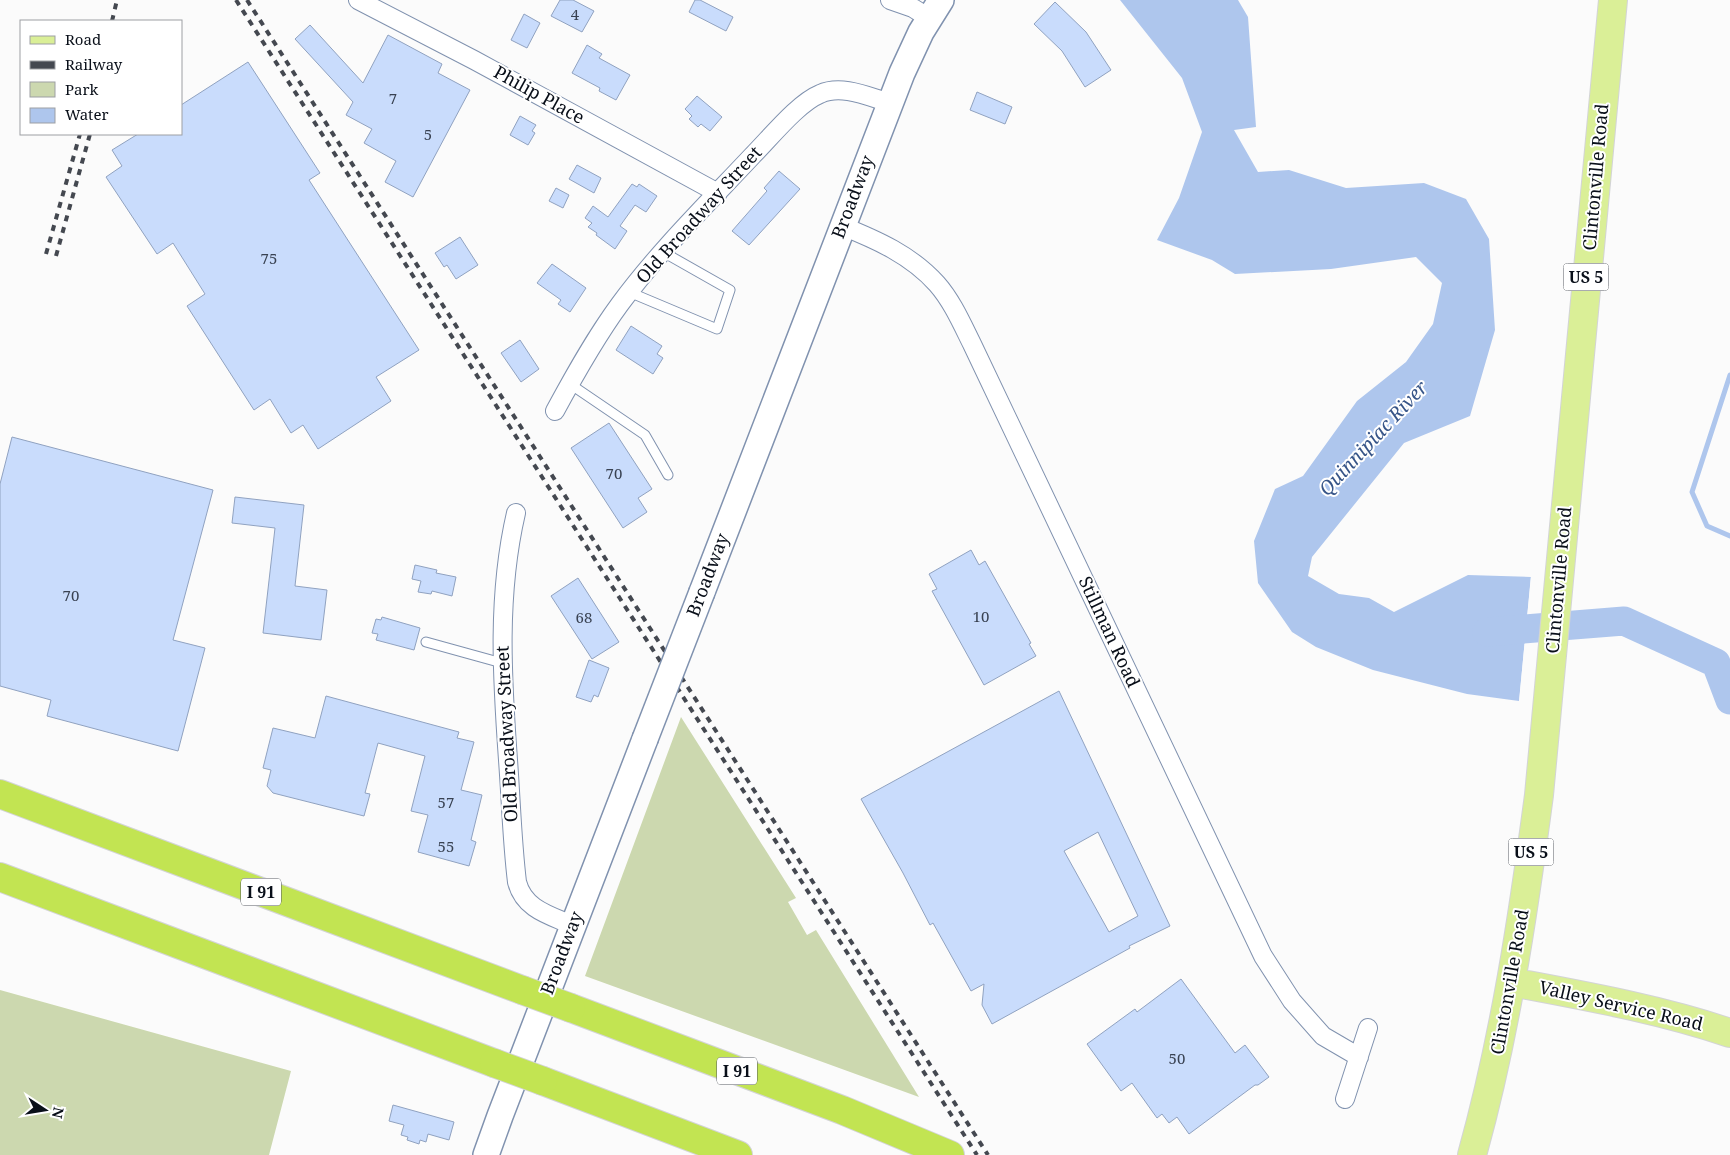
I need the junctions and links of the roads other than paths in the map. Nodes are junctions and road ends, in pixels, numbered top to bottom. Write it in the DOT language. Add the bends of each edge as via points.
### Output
graph roads {
  1 [pos="358,0"];
  2 [pos="890,0"];
  3 [pos="1613,0"];
  4 [pos="935,9"];
  5 [pos="890,103"];
  6 [pos="718,193"];
  7 [pos="842,226"];
  8 [pos="663,252"];
  9 [pos="629,292"];
  10 [pos="570,384"];
  11 [pos="555,411"];
  12 [pos="668,474"];
  13 [pos="516,513"];
  14 [pos="426,642"];
  15 [pos="502,663"];
  16 [pos="0,794"];
  17 [pos="0,877"];
  18 [pos="572,925"];
  19 [pos="1511,982"];
  20 [pos="1368,1028"];
  21 [pos="1730,1033"];
  22 [pos="1359,1057"];
  23 [pos="1345,1100"];
  24 [pos="731,1153"];
  25 [pos="486,1155"];
  26 [pos="950,1155"];
  27 [pos="1472,1155"];
  1 -- 6 [label="street, Philip Place"];
  2 -- 4 [label="street" via="913,8"];
  3 -- 19 [label="main road, Clintonville Road / US 5" via="1546,720 1533,840"];
  4 -- 5 [label="main road, Broadway" via="912,49"];
  5 -- 6 [label="street, Old Broadway Street" via="846,91 820,93 802,105"];
  5 -- 7 [label="main road, Broadway"];
  6 -- 8 [label="street, Old Broadway Street"];
  7 -- 18 [label="main road, Broadway, bridge"];
  7 -- 22 [label="street, Stillman Road" via="907,257 938,286 956,312 1263,956 1292,1001 1323,1036"];
  8 -- 9 [label="street, Old Broadway Street"];
  8 -- 9 [label="lane" via="730,290 717,329"];
  9 -- 10 [label="street, Old Broadway Street" via="597,337"];
  10 -- 11 [label="street, Old Broadway Street"];
  10 -- 12 [label="lane" via="645,435"];
  13 -- 15 [label="street, Old Broadway Street" via="505,574"];
  14 -- 15 [label="lane"];
  15 -- 18 [label="street, Old Broadway Street" via="518,889 532,906"];
  16 -- 26 [label="highway, I 91, bridge" via="842,1110"];
  17 -- 24 [label="highway, bridge"];
  18 -- 25 [label="main road, Broadway"];
  19 -- 21 [label="main road, Valley Service Road" via="1643,1008"];
  19 -- 27 [label="main road, Clintonville Road / US 5"];
  20 -- 22 [label="street"];
  22 -- 23 [label="street"];
}
